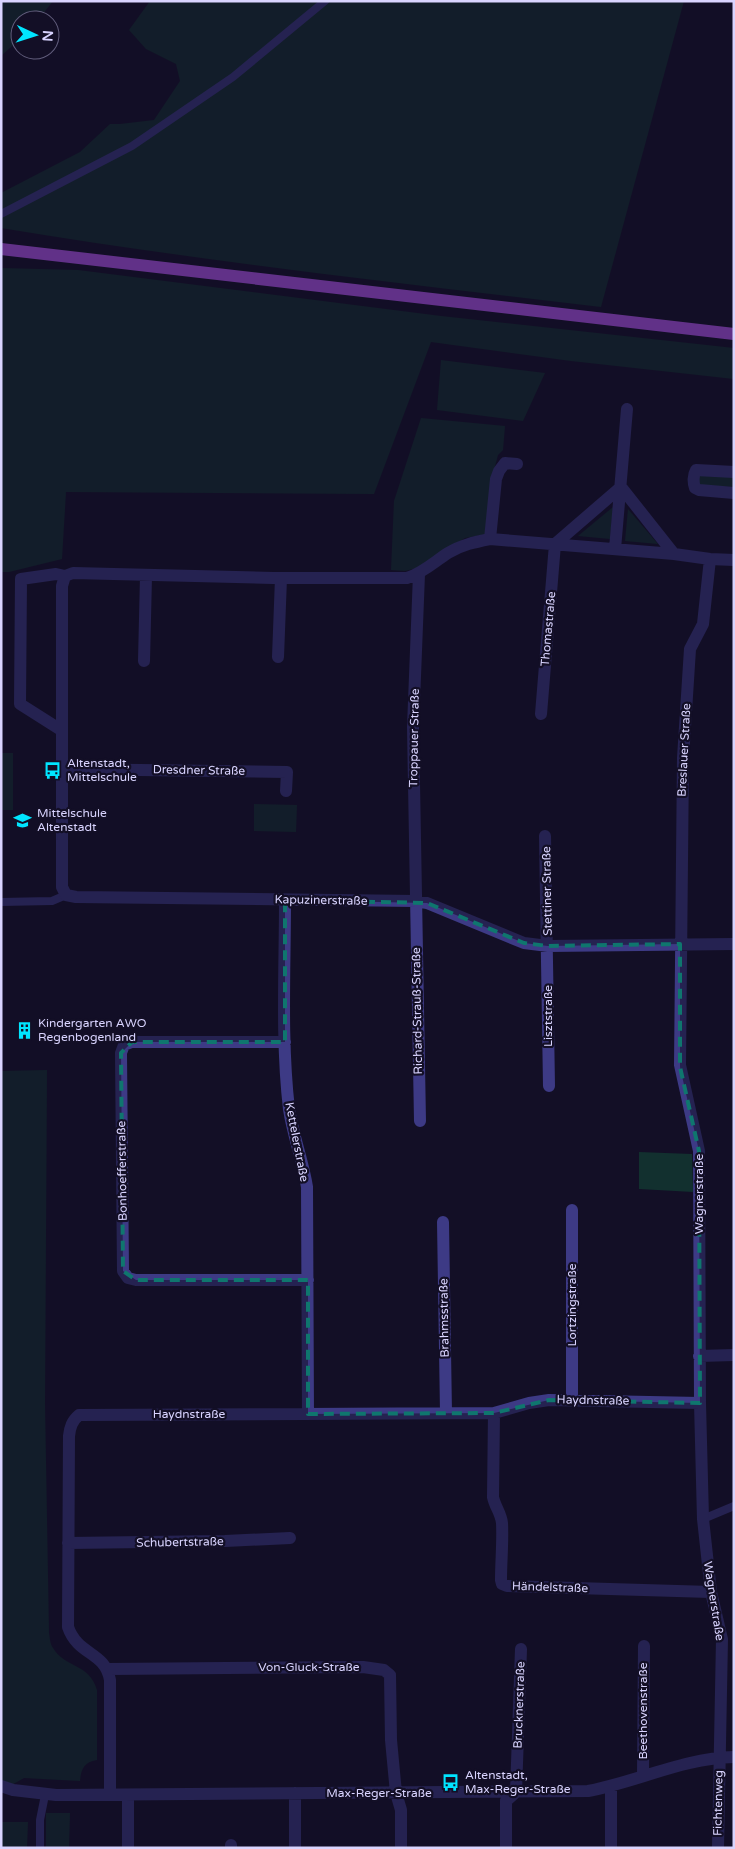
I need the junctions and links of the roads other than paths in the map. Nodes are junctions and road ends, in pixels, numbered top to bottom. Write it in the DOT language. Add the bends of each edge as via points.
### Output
graph roads {
  1 [pos="325,1"];
  2 [pos="1,214"];
  3 [pos="1,248"];
  4 [pos="734,334"];
  5 [pos="627,409"];
  6 [pos="517,464"];
  7 [pos="734,472"];
  8 [pos="621,488"];
  9 [pos="734,493"];
  10 [pos="490,539"];
  11 [pos="555,544"];
  12 [pos="615,549"];
  13 [pos="674,554"];
  14 [pos="710,559"];
  15 [pos="734,560"];
  16 [pos="419,574"];
  17 [pos="64,576"];
  18 [pos="146,576"];
  19 [pos="281,578"];
  20 [pos="278,657"];
  21 [pos="144,661"];
  22 [pos="541,714"];
  23 [pos="61,730"];
  24 [pos="62,769"];
  25 [pos="286,791"];
  26 [pos="545,836"];
  27 [pos="66,895"];
  28 [pos="286,900"];
  29 [pos="415,901"];
  30 [pos="1,902"];
  31 [pos="680,944"];
  32 [pos="734,944"];
  33 [pos="548,946"];
  34 [pos="285,1042"];
  35 [pos="549,1086"];
  36 [pos="420,1121"];
  37 [pos="572,1210"];
  38 [pos="443,1222"];
  39 [pos="308,1280"];
  40 [pos="734,1355"];
  41 [pos="699,1356"];
  42 [pos="572,1399"];
  43 [pos="700,1403"];
  44 [pos="446,1413"];
  45 [pos="494,1413"];
  46 [pos="308,1414"];
  47 [pos="734,1506"];
  48 [pos="703,1519"];
  49 [pos="290,1538"];
  50 [pos="68,1543"];
  51 [pos="711,1592"];
  52 [pos="728,1639"];
  53 [pos="644,1646"];
  54 [pos="521,1649"];
  55 [pos="108,1669"];
  56 [pos="719,1757"];
  57 [pos="734,1757"];
  58 [pos="643,1776"];
  59 [pos="1,1786"];
  60 [pos="611,1787"];
  61 [pos="516,1792"];
  62 [pos="295,1793"];
  63 [pos="396,1793"];
  64 [pos="45,1795"];
  65 [pos="110,1795"];
  66 [pos="128,1795"];
  67 [pos="40,1848"];
  68 [pos="128,1848"];
  69 [pos="295,1848"];
  70 [pos="401,1848"];
  71 [pos="506,1848"];
  72 [pos="611,1848"];
  73 [pos="718,1848"];
  1 -- 2 [label="lane" via="232,77 132,146"];
  3 -- 4 [label="main road"];
  5 -- 8 [label="street"];
  6 -- 10 [label="street" via="502,466 496,479"];
  7 -- 9 [label="street" via="696,470 694,473 695,488"];
  8 -- 11 [label="street"];
  8 -- 12 [label="street"];
  8 -- 13 [label="street"];
  10 -- 11 [label="street"];
  10 -- 16 [label="street" via="468,544"];
  11 -- 12 [label="street"];
  11 -- 22 [label="street, Thomastraße"];
  12 -- 13 [label="street"];
  13 -- 14 [label="street"];
  14 -- 15 [label="street"];
  14 -- 31 [label="street, Breslauer Straße" via="703,624 690,649 683,758"];
  16 -- 19 [label="street" via="407,578"];
  16 -- 29 [label="street, Troppauer Straße" via="413,727"];
  17 -- 18 [label="street" via="73,573"];
  17 -- 23 [label="street"];
  17 -- 23 [label="street" via="21,578 20,704"];
  18 -- 19 [label="street"];
  18 -- 21 [label="street"];
  19 -- 20 [label="street"];
  23 -- 24 [label="street"];
  24 -- 25 [label="street, Dresdner Straße" via="287,772"];
  24 -- 27 [label="street" via="62,887"];
  26 -- 33 [label="street, Stettiner Straße"];
  27 -- 28 [label="street, Kapuzinerstraße"];
  27 -- 30 [label="lane" via="52,901"];
  28 -- 29 [label="street, Kapuzinerstraße"];
  28 -- 34 [label="street, Kettelerstraße"];
  29 -- 33 [label="street, Kapuzinerstraße" via="524,943"];
  29 -- 36 [label="street, Richard-Strauß-Straße"];
  31 -- 32 [label="street, Kapuzinerstraße"];
  31 -- 33 [label="street, Kapuzinerstraße"];
  31 -- 41 [label="street, Wagnerstraße" via="680,1068 699,1150"];
  33 -- 35 [label="street, Lisztstraße"];
  34 -- 39 [label="street, Kettelerstraße" via="290,1110 304,1166"];
  34 -- 39 [label="street, Bonhoefferstraße" via="132,1042 124,1045 121,1052 124,1271 128,1278 136,1280"];
  37 -- 42 [label="street, Lortzingstraße"];
  38 -- 44 [label="street, Brahmsstraße"];
  39 -- 46 [label="street, Kettelerstraße"];
  40 -- 41 [label="street"];
  41 -- 43 [label="street, Wagnerstraße"];
  42 -- 43 [label="street, Haydnstraße"];
  42 -- 45 [label="street, Haydnstraße" via="529,1403"];
  43 -- 48 [label="street, Wagnerstraße"];
  44 -- 45 [label="street, Haydnstraße"];
  44 -- 46 [label="street, Haydnstraße"];
  45 -- 51 [label="street, Händelstraße" via="493,1497 502,1524 502,1584"];
  46 -- 50 [label="street, Haydnstraße" via="79,1415 73,1420 69,1436"];
  47 -- 48 [label="lane"];
  48 -- 51 [label="street, Wagnerstraße"];
  49 -- 50 [label="street, Schubertstraße"];
  50 -- 55 [label="street, Haydnstraße" via="68,1627 79,1646 100,1659"];
  51 -- 52 [label="street, Wagnerstraße"];
  52 -- 56 [label="street, Wagnerstraße"];
  53 -- 58 [label="street, Beethovenstraße"];
  54 -- 61 [label="street, Brucknerstraße"];
  55 -- 63 [label="street, Von-Gluck-Straße" via="363,1667 384,1670 390,1675 392,1685 391,1740"];
  55 -- 65 [label="street"];
  56 -- 57 [label="street, Max-Reger-Straße"];
  56 -- 58 [label="street, Max-Reger-Straße"];
  56 -- 73 [label="street, Fichtenweg"];
  58 -- 60 [label="street, Max-Reger-Straße"];
  59 -- 64 [label="street, Max-Reger-Straße"];
  60 -- 61 [label="street, Max-Reger-Straße" via="588,1791"];
  60 -- 72 [label="street"];
  61 -- 63 [label="street, Max-Reger-Straße"];
  61 -- 71 [label="street" via="506,1801"];
  62 -- 63 [label="street, Max-Reger-Straße"];
  62 -- 66 [label="street, Max-Reger-Straße"];
  62 -- 69 [label="street"];
  63 -- 70 [label="street" via="401,1810"];
  64 -- 65 [label="street, Max-Reger-Straße"];
  64 -- 67 [label="lane" via="40,1820"];
  65 -- 66 [label="street, Max-Reger-Straße"];
  66 -- 68 [label="street"];
}
